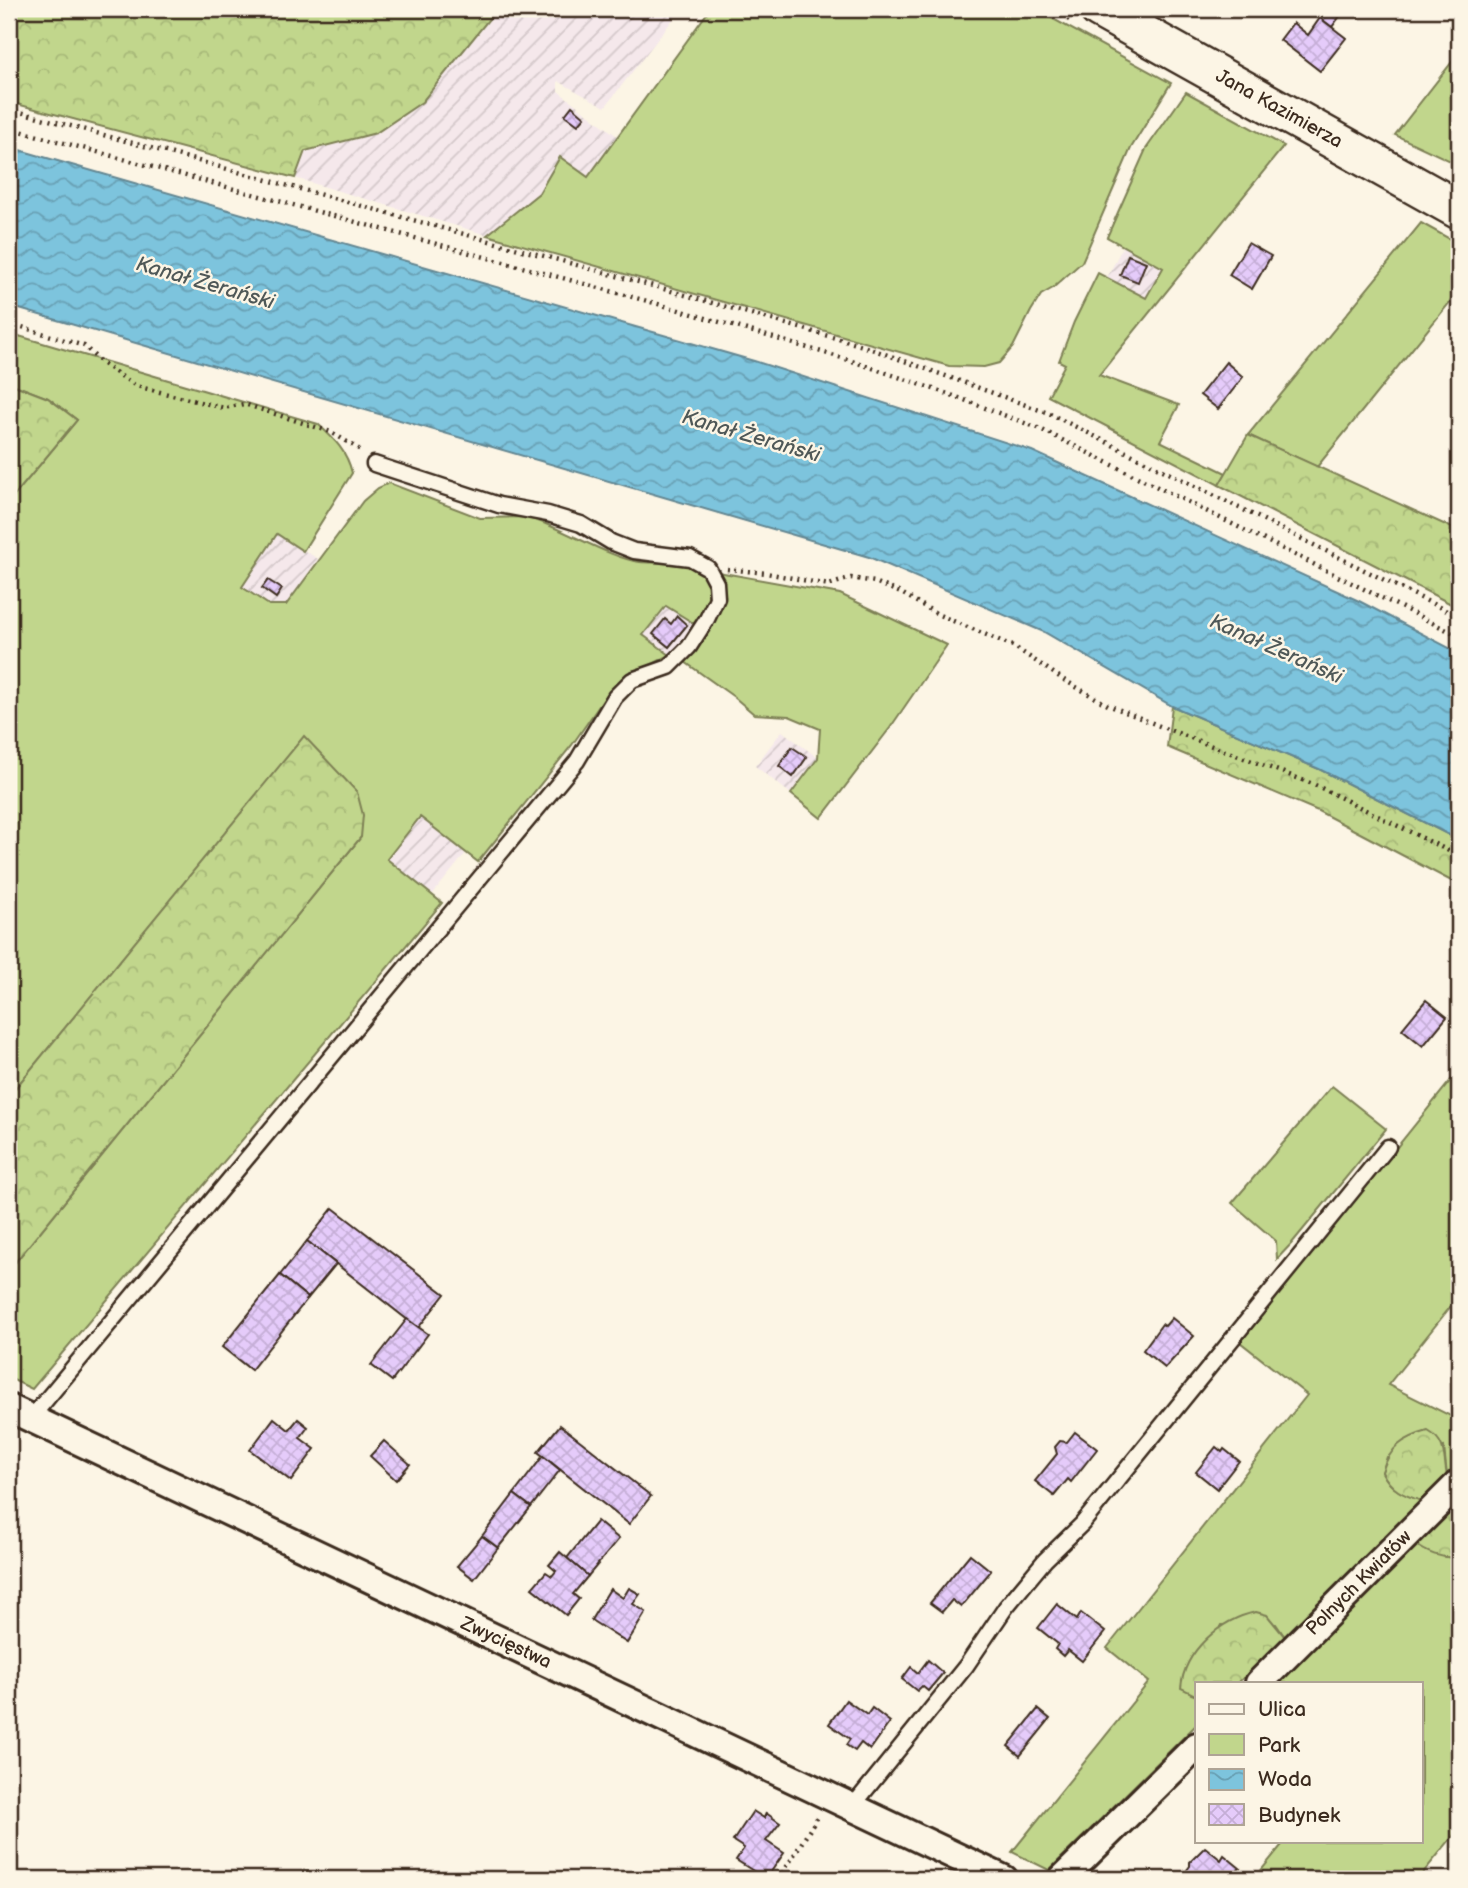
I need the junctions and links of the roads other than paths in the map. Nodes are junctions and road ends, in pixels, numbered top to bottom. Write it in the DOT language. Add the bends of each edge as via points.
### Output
graph roads {
  1 [pos="1098,9"];
  2 [pos="1459,210"];
  3 [pos="374,464"];
  4 [pos="1388,1147"];
  5 [pos="20,1413"];
  6 [pos="1459,1483"];
  7 [pos="1260,1682"];
  8 [pos="1195,1748"];
  9 [pos="841,1802"];
  10 [pos="1004,1879"];
  11 [pos="1062,1879"];
  1 -- 2 [label="main road, Jana Kazimierza"];
  3 -- 5 [label="lane" via="499,505 581,524 634,551 690,558 708,568 717,597 689,647 669,667 632,680 615,696 577,761"];
  4 -- 9 [label="lane" via="1082,1524 1006,1607 966,1666"];
  5 -- 9 [label="street, Zwycięstwa"];
  6 -- 7 [label="street, Polnych Kwiatów"];
  8 -- 11 [label="street"];
  9 -- 10 [label="street, Zwycięstwa"];
}
